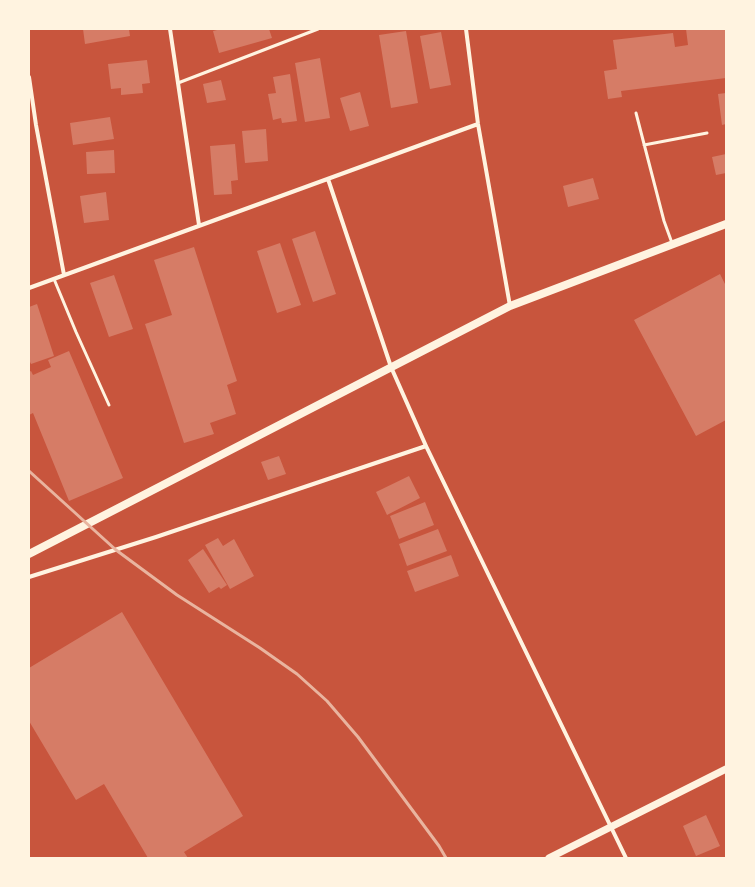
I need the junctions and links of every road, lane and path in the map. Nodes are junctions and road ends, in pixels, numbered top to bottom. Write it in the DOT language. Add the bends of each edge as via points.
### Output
graph roads {
  1 [pos="170,29"];
  2 [pos="318,29"];
  3 [pos="466,29"];
  4 [pos="29,78"];
  5 [pos="178,83"];
  6 [pos="636,113"];
  7 [pos="478,124"];
  8 [pos="707,133"];
  9 [pos="644,145"];
  10 [pos="328,179"];
  11 [pos="726,224"];
  12 [pos="199,225"];
  13 [pos="672,245"];
  14 [pos="64,276"];
  15 [pos="54,279"];
  16 [pos="29,288"];
  17 [pos="510,306"];
  18 [pos="109,405"];
  19 [pos="426,446"];
  20 [pos="29,554"];
  21 [pos="29,577"];
  22 [pos="726,769"];
  23 [pos="610,827"];
  24 [pos="549,858"];
  25 [pos="626,858"];
  1 -- 5 [label="street"];
  2 -- 5 [label="lane"];
  3 -- 7 [label="street"];
  4 -- 14 [label="street"];
  5 -- 12 [label="street"];
  6 -- 9 [label="lane"];
  7 -- 10 [label="street"];
  7 -- 17 [label="street"];
  8 -- 9 [label="lane"];
  9 -- 13 [label="lane"];
  10 -- 12 [label="street"];
  10 -- 19 [label="street" via="391,367"];
  11 -- 13 [label="main road"];
  12 -- 14 [label="street"];
  13 -- 17 [label="main road"];
  14 -- 15 [label="street"];
  15 -- 16 [label="street"];
  15 -- 18 [label="lane"];
  17 -- 20 [label="main road"];
  19 -- 21 [label="street"];
  19 -- 23 [label="street"];
  22 -- 23 [label="street"];
  23 -- 24 [label="street"];
  23 -- 25 [label="street"];
}
